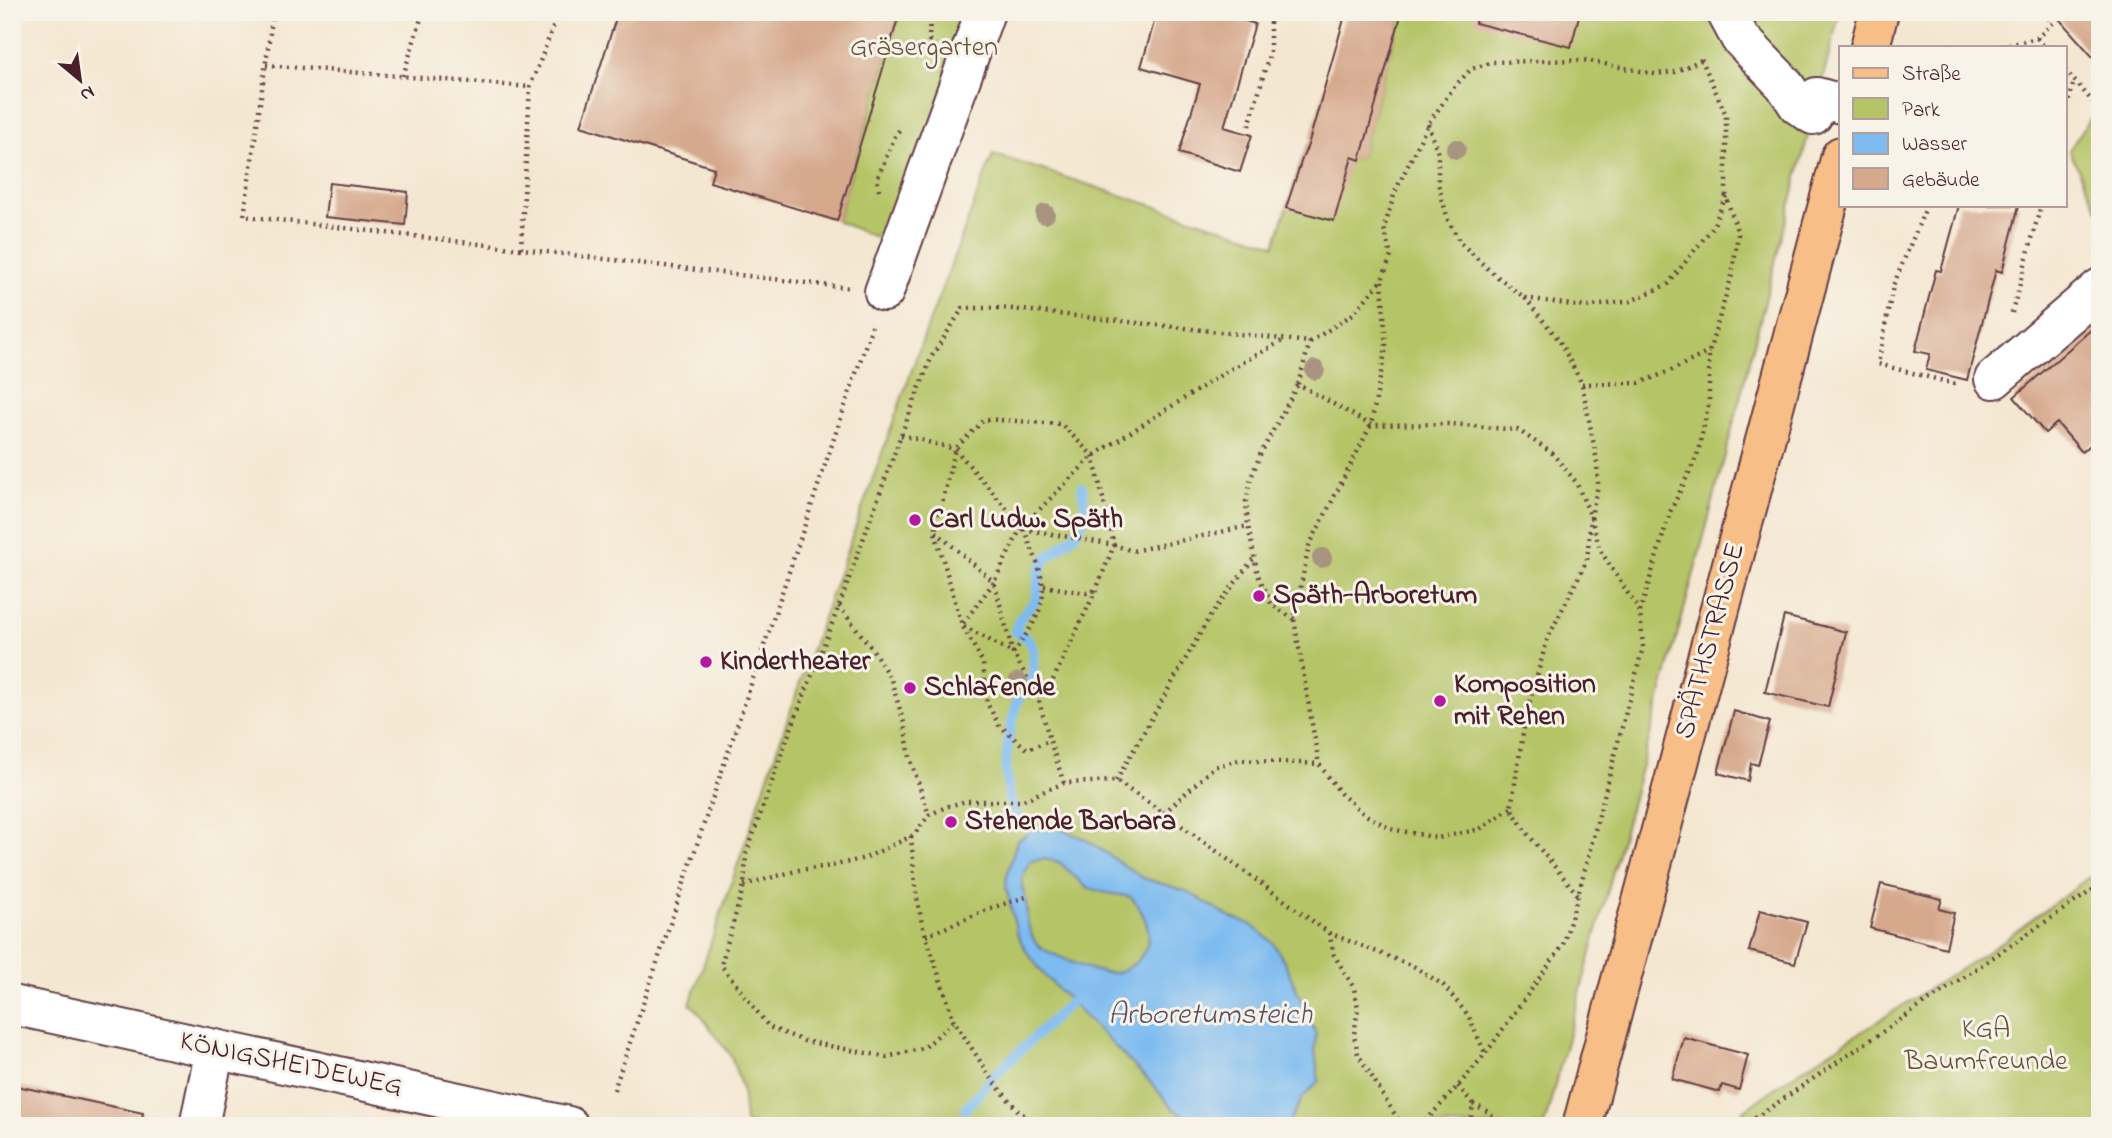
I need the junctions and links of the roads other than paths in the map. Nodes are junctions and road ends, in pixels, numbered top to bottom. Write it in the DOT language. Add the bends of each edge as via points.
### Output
graph roads {
  1 [pos="985,12"];
  2 [pos="1726,12"];
  3 [pos="1879,12"];
  4 [pos="1870,46"];
  5 [pos="1823,105"];
  6 [pos="1839,163"];
  7 [pos="2100,288"];
  8 [pos="884,292"];
  9 [pos="1994,379"];
  10 [pos="12,1005"];
  11 [pos="215,1049"];
  12 [pos="199,1126"];
  13 [pos="569,1126"];
  14 [pos="1582,1126"];
  1 -- 8 [label="street"];
  2 -- 5 [label="street" via="1740,38 1784,84 1798,106"];
  3 -- 4 [label="main road"];
  6 -- 14 [label="main road, SPÄTHSTRASSE"];
  7 -- 9 [label="street"];
  10 -- 11 [label="street, KÖNIGSHEIDEWEG"];
  11 -- 12 [label="street"];
  11 -- 13 [label="street, KÖNIGSHEIDEWEG"];
}
